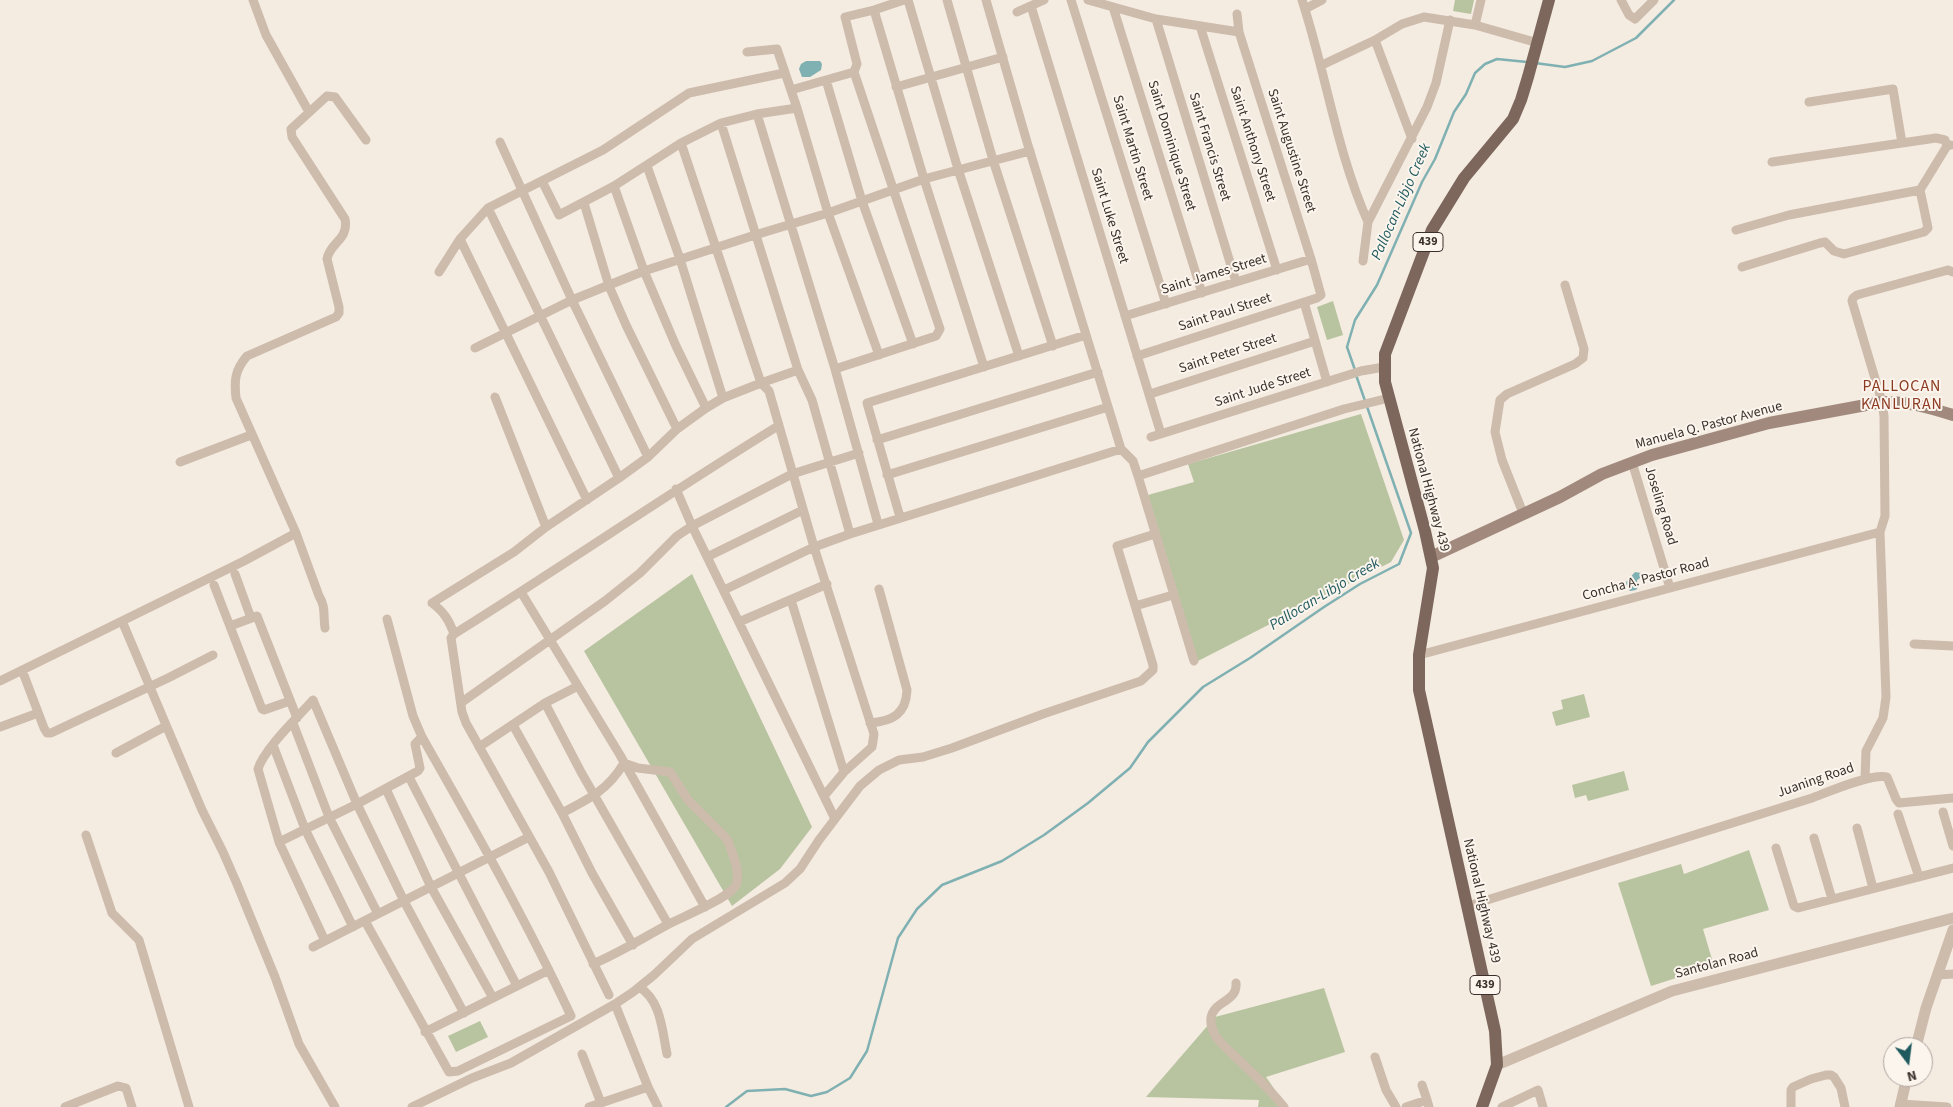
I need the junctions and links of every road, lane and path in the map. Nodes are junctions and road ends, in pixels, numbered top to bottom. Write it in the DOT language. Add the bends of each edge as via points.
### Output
graph roads {
  1 [pos="254,0"];
  2 [pos="904,0"];
  3 [pos="908,0"];
  4 [pos="947,0"];
  5 [pos="986,0"];
  6 [pos="1044,0"];
  7 [pos="1071,0"];
  8 [pos="1088,0"];
  9 [pos="1322,0"];
  10 [pos="1481,0"];
  11 [pos="1549,0"];
  12 [pos="1621,0"];
  13 [pos="1654,0"];
  14 [pos="1304,5"];
  15 [pos="1031,6"];
  16 [pos="1113,6"];
  17 [pos="874,10"];
  18 [pos="1017,12"];
  19 [pos="1236,14"];
  20 [pos="1156,20"];
  21 [pos="1450,20"];
  22 [pos="1475,25"];
  23 [pos="1200,26"];
  24 [pos="1239,32"];
  25 [pos="1375,40"];
  26 [pos="1537,47"];
  27 [pos="747,52"];
  28 [pos="1003,57"];
  29 [pos="966,66"];
  30 [pos="1322,66"];
  31 [pos="854,72"];
  32 [pos="784,73"];
  33 [pos="931,76"];
  34 [pos="826,80"];
  35 [pos="896,87"];
  36 [pos="791,90"];
  37 [pos="1809,102"];
  38 [pos="797,108"];
  39 [pos="310,112"];
  40 [pos="757,114"];
  41 [pos="720,123"];
  42 [pos="1412,139"];
  43 [pos="366,140"];
  44 [pos="500,142"];
  45 [pos="681,143"];
  46 [pos="1902,143"];
  47 [pos="1950,145"];
  48 [pos="1030,150"];
  49 [pos="993,160"];
  50 [pos="1772,162"];
  51 [pos="647,166"];
  52 [pos="958,169"];
  53 [pos="924,180"];
  54 [pos="542,181"];
  55 [pos="614,186"];
  56 [pos="1920,190"];
  57 [pos="522,191"];
  58 [pos="893,191"];
  59 [pos="862,201"];
  60 [pos="584,203"];
  61 [pos="488,208"];
  62 [pos="828,214"];
  63 [pos="1368,222"];
  64 [pos="790,225"];
  65 [pos="1736,230"];
  66 [pos="755,235"];
  67 [pos="460,239"];
  68 [pos="716,248"];
  69 [pos="680,259"];
  70 [pos="1311,259"];
  71 [pos="1363,261"];
  72 [pos="1742,267"];
  73 [pos="1277,270"];
  74 [pos="644,271"];
  75 [pos="439,272"];
  76 [pos="1953,272"];
  77 [pos="1236,282"];
  78 [pos="1564,285"];
  79 [pos="609,286"];
  80 [pos="1202,293"];
  81 [pos="1321,295"];
  82 [pos="572,300"];
  83 [pos="1304,302"];
  84 [pos="1166,304"];
  85 [pos="539,316"];
  86 [pos="1124,316"];
  87 [pos="507,333"];
  88 [pos="1086,335"];
  89 [pos="1315,341"];
  90 [pos="913,344"];
  91 [pos="1053,346"];
  92 [pos="475,348"];
  93 [pos="879,355"];
  94 [pos="1019,356"];
  95 [pos="1137,356"];
  96 [pos="984,367"];
  97 [pos="1384,367"];
  98 [pos="834,369"];
  99 [pos="798,370"];
  100 [pos="1098,372"];
  101 [pos="761,382"];
  102 [pos="1327,382"];
  103 [pos="1150,394"];
  104 [pos="495,397"];
  105 [pos="723,398"];
  106 [pos="1389,398"];
  107 [pos="1882,402"];
  108 [pos="1108,407"];
  109 [pos="706,408"];
  110 [pos="1953,415"];
  111 [pos="778,426"];
  112 [pos="678,429"];
  113 [pos="1161,434"];
  114 [pos="251,435"];
  115 [pos="1151,437"];
  116 [pos="877,440"];
  117 [pos="1121,448"];
  118 [pos="859,453"];
  119 [pos="648,457"];
  120 [pos="180,462"];
  121 [pos="1632,462"];
  122 [pos="829,463"];
  123 [pos="792,474"];
  124 [pos="887,475"];
  125 [pos="1138,476"];
  126 [pos="619,478"];
  127 [pos="676,488"];
  128 [pos="587,500"];
  129 [pos="803,510"];
  130 [pos="1523,514"];
  131 [pos="900,517"];
  132 [pos="878,524"];
  133 [pos="692,526"];
  134 [pos="546,527"];
  135 [pos="1880,532"];
  136 [pos="296,533"];
  137 [pos="850,534"];
  138 [pos="1155,534"];
  139 [pos="814,547"];
  140 [pos="708,557"];
  141 [pos="1431,557"];
  142 [pos="235,574"];
  143 [pos="827,584"];
  144 [pos="214,585"];
  145 [pos="1670,588"];
  146 [pos="879,589"];
  147 [pos="724,590"];
  148 [pos="521,592"];
  149 [pos="1173,594"];
  150 [pos="791,600"];
  151 [pos="1135,606"];
  152 [pos="251,618"];
  153 [pos="388,619"];
  154 [pos="122,621"];
  155 [pos="739,622"];
  156 [pos="230,626"];
  157 [pos="325,628"];
  158 [pos="454,634"];
  159 [pos="549,639"];
  160 [pos="1914,644"];
  161 [pos="1953,646"];
  162 [pos="213,655"];
  163 [pos="1419,655"];
  164 [pos="1194,661"];
  165 [pos="22,670"];
  166 [pos="0,681"];
  167 [pos="149,686"];
  168 [pos="578,686"];
  169 [pos="290,701"];
  170 [pos="462,702"];
  171 [pos="545,703"];
  172 [pos="38,714"];
  173 [pos="295,721"];
  174 [pos="870,723"];
  175 [pos="513,724"];
  176 [pos="166,726"];
  177 [pos="0,727"];
  178 [pos="422,737"];
  179 [pos="273,745"];
  180 [pos="479,747"];
  181 [pos="116,754"];
  182 [pos="624,763"];
  183 [pos="844,772"];
  184 [pos="409,777"];
  185 [pos="1865,780"];
  186 [pos="386,789"];
  187 [pos="595,795"];
  188 [pos="824,796"];
  189 [pos="1953,798"];
  190 [pos="357,804"];
  191 [pos="1943,812"];
  192 [pos="562,813"];
  193 [pos="1898,814"];
  194 [pos="329,818"];
  195 [pos="835,819"];
  196 [pos="1857,828"];
  197 [pos="305,829"];
  198 [pos="86,835"];
  199 [pos="529,836"];
  200 [pos="1814,838"];
  201 [pos="279,842"];
  202 [pos="1953,846"];
  203 [pos="1776,848"];
  204 [pos="490,856"];
  205 [pos="1953,868"];
  206 [pos="458,873"];
  207 [pos="1918,877"];
  208 [pos="431,887"];
  209 [pos="1873,888"];
  210 [pos="1832,899"];
  211 [pos="404,901"];
  212 [pos="1468,906"];
  213 [pos="705,907"];
  214 [pos="378,914"];
  215 [pos="1953,918"];
  216 [pos="365,921"];
  217 [pos="668,924"];
  218 [pos="352,927"];
  219 [pos="1953,930"];
  220 [pos="325,942"];
  221 [pos="633,945"];
  222 [pos="313,947"];
  223 [pos="593,964"];
  224 [pos="549,970"];
  225 [pos="1953,974"];
  226 [pos="1937,975"];
  227 [pos="1236,983"];
  228 [pos="517,986"];
  229 [pos="639,987"];
  230 [pos="609,995"];
  231 [pos="493,998"];
  232 [pos="615,1004"];
  233 [pos="464,1013"];
  234 [pos="426,1032"];
  235 [pos="1919,1037"];
  236 [pos="582,1054"];
  237 [pos="667,1054"];
  238 [pos="1376,1057"];
  239 [pos="1497,1065"];
  240 [pos="1422,1085"];
  241 [pos="648,1087"];
  242 [pos="1905,1087"];
  243 [pos="601,1102"];
  244 [pos="1428,1104"];
  245 [pos="1900,1106"];
  246 [pos="65,1107"];
  247 [pos="132,1107"];
  248 [pos="189,1107"];
  249 [pos="335,1107"];
  250 [pos="412,1107"];
  251 [pos="589,1107"];
  252 [pos="658,1107"];
  253 [pos="1284,1107"];
  254 [pos="1396,1107"];
  255 [pos="1406,1107"];
  256 [pos="1482,1107"];
  257 [pos="1502,1107"];
  258 [pos="1544,1107"];
  259 [pos="1791,1107"];
  260 [pos="1844,1107"];
  261 [pos="1947,1107"];
  1 -- 39 [label="street" via="266,35"];
  2 -- 17 [label="street"];
  3 -- 33 [label="street"];
  4 -- 29 [label="street"];
  5 -- 28 [label="street"];
  6 -- 15 [label="street"];
  7 -- 84 [label="street, Saint Martin Street"];
  8 -- 16 [label="street"];
  9 -- 14 [label="street"];
  10 -- 22 [label="street"];
  11 -- 26 [label="main road, National Highway 439 / 439"];
  12 -- 13 [label="street" via="1635,19"];
  14 -- 30 [label="street"];
  15 -- 18 [label="street"];
  15 -- 86 [label="street, Saint Luke Street"];
  16 -- 20 [label="street"];
  16 -- 80 [label="street, Saint Dominique Street"];
  17 -- 31 [label="street" via="845,16 858,64"];
  17 -- 35 [label="street"];
  19 -- 24 [label="street, Saint Augustine Street"];
  20 -- 23 [label="street"];
  20 -- 77 [label="street, Saint Francis Street"];
  21 -- 22 [label="street"];
  21 -- 25 [label="street" via="1414,19"];
  21 -- 42 [label="street" via="1436,83"];
  22 -- 26 [label="street"];
  23 -- 24 [label="street"];
  23 -- 73 [label="street, Saint Anthony Street"];
  24 -- 70 [label="street, Saint Augustine Street"];
  25 -- 30 [label="street"];
  25 -- 42 [label="street"];
  26 -- 97 [label="main road, National Highway 439 / 439" via="1513,119 1464,178 1432,230 1388,343"];
  27 -- 32 [label="street" via="777,49"];
  28 -- 29 [label="street"];
  28 -- 48 [label="street"];
  29 -- 33 [label="street"];
  29 -- 49 [label="street"];
  30 -- 63 [label="street" via="1352,183"];
  31 -- 34 [label="street"];
  31 -- 58 [label="street"];
  32 -- 36 [label="street"];
  32 -- 54 [label="street" via="689,93 603,150"];
  33 -- 35 [label="street"];
  33 -- 52 [label="street"];
  34 -- 36 [label="street"];
  34 -- 59 [label="street"];
  35 -- 53 [label="street"];
  36 -- 38 [label="street"];
  37 -- 46 [label="street" via="1893,89"];
  38 -- 40 [label="street"];
  38 -- 62 [label="street"];
  39 -- 43 [label="street" via="327,96 335,97"];
  39 -- 114 [label="street" via="290,133 345,219 347,228 344,235 327,259 340,307 336,317 247,356 238,367 234,384 236,398"];
  40 -- 41 [label="street"];
  40 -- 64 [label="street"];
  41 -- 45 [label="street"];
  41 -- 66 [label="street"];
  42 -- 63 [label="street"];
  44 -- 57 [label="street"];
  45 -- 51 [label="street"];
  45 -- 68 [label="street"];
  46 -- 47 [label="street" via="1942,138"];
  46 -- 50 [label="street"];
  47 -- 56 [label="street"];
  48 -- 49 [label="street"];
  48 -- 88 [label="street"];
  49 -- 52 [label="street"];
  49 -- 91 [label="street"];
  51 -- 55 [label="street"];
  51 -- 69 [label="street"];
  52 -- 53 [label="street"];
  52 -- 94 [label="street"];
  53 -- 58 [label="street"];
  53 -- 96 [label="street"];
  54 -- 57 [label="street"];
  54 -- 60 [label="street" via="560,215"];
  55 -- 60 [label="street"];
  55 -- 74 [label="street"];
  56 -- 65 [label="street" via="1789,214"];
  56 -- 72 [label="street" via="1928,228 1924,232 1844,254 1820,242"];
  57 -- 61 [label="street"];
  57 -- 82 [label="street"];
  58 -- 59 [label="street"];
  58 -- 90 [label="street" via="940,329 936,336"];
  59 -- 62 [label="street"];
  59 -- 90 [label="street"];
  60 -- 79 [label="street"];
  61 -- 67 [label="street"];
  61 -- 85 [label="street"];
  62 -- 64 [label="street"];
  62 -- 93 [label="street"];
  63 -- 71 [label="street"];
  64 -- 66 [label="street"];
  64 -- 98 [label="street"];
  66 -- 68 [label="street"];
  66 -- 99 [label="street"];
  67 -- 75 [label="street"];
  67 -- 87 [label="street"];
  68 -- 69 [label="street"];
  68 -- 101 [label="street"];
  69 -- 74 [label="street"];
  69 -- 105 [label="street"];
  70 -- 73 [label="street, Saint James Street"];
  70 -- 81 [label="street, Saint Augustine Street"];
  73 -- 77 [label="street, Saint James Street"];
  74 -- 79 [label="street"];
  74 -- 109 [label="street"];
  76 -- 107 [label="street, Juaning Road" via="1948,270 1857,294 1853,298"];
  77 -- 80 [label="street, Saint James Street"];
  78 -- 130 [label="street" via="1584,349 1583,358 1500,400 1495,432"];
  79 -- 82 [label="street"];
  79 -- 112 [label="street"];
  80 -- 84 [label="street, Saint James Street"];
  81 -- 83 [label="street, Saint Paul Street"];
  82 -- 85 [label="street"];
  82 -- 119 [label="street"];
  83 -- 89 [label="street"];
  83 -- 95 [label="street, Saint Paul Street"];
  84 -- 86 [label="street, Saint James Street"];
  85 -- 87 [label="street"];
  85 -- 126 [label="street"];
  86 -- 95 [label="street, Saint Luke Street"];
  87 -- 92 [label="street"];
  87 -- 128 [label="street"];
  88 -- 91 [label="street"];
  88 -- 100 [label="street"];
  89 -- 102 [label="street"];
  89 -- 103 [label="street, Saint Peter Street"];
  90 -- 93 [label="street"];
  91 -- 94 [label="street"];
  93 -- 98 [label="street"];
  94 -- 96 [label="street"];
  95 -- 103 [label="street, Saint Luke Street"];
  96 -- 116 [label="street" via="867,404"];
  97 -- 102 [label="street, Saint Jude Street"];
  97 -- 106 [label="main road, National Highway 439 / 439"];
  98 -- 118 [label="street"];
  99 -- 101 [label="street"];
  99 -- 122 [label="street" via="812,400"];
  100 -- 108 [label="street"];
  100 -- 116 [label="street"];
  101 -- 105 [label="street"];
  101 -- 111 [label="street" via="768,390"];
  102 -- 113 [label="street, Saint Jude Street"];
  103 -- 113 [label="street, Saint Luke Street"];
  104 -- 134 [label="street"];
  105 -- 109 [label="street"];
  106 -- 125 [label="street" via="1348,408"];
  106 -- 141 [label="main road, National Highway 439 / 439"];
  107 -- 110 [label="main road, Manuela Q. Pastor Avenue" via="1919,405"];
  107 -- 121 [label="main road, Manuela Q. Pastor Avenue" via="1745,429"];
  107 -- 135 [label="street, Juaning Road" via="1885,516"];
  108 -- 117 [label="street"];
  108 -- 124 [label="street"];
  109 -- 112 [label="street"];
  111 -- 123 [label="street"];
  111 -- 127 [label="street"];
  112 -- 119 [label="street"];
  113 -- 115 [label="street, Saint Jude Street"];
  114 -- 120 [label="street"];
  114 -- 136 [label="street"];
  116 -- 124 [label="street"];
  117 -- 125 [label="street" via="1133,461"];
  117 -- 131 [label="street"];
  118 -- 122 [label="street"];
  118 -- 132 [label="street"];
  119 -- 126 [label="street"];
  121 -- 130 [label="main road, Manuela Q. Pastor Avenue"];
  121 -- 145 [label="street, Joseling Road"];
  122 -- 123 [label="street"];
  122 -- 137 [label="street"];
  123 -- 129 [label="street"];
  123 -- 133 [label="street"];
  124 -- 131 [label="street"];
  125 -- 138 [label="street"];
  126 -- 128 [label="street"];
  127 -- 133 [label="street"];
  127 -- 148 [label="street"];
  128 -- 134 [label="street"];
  129 -- 139 [label="street"];
  129 -- 140 [label="street"];
  130 -- 141 [label="main road, Manuela Q. Pastor Avenue"];
  131 -- 132 [label="street"];
  132 -- 137 [label="street"];
  133 -- 140 [label="street"];
  133 -- 159 [label="street" via="605,601"];
  134 -- 158 [label="street" via="514,552 432,603 442,610"];
  135 -- 145 [label="street, Concha A. Pastor Road"];
  135 -- 185 [label="street, Juaning Road" via="1886,697 1883,718 1866,751"];
  136 -- 154 [label="street"];
  136 -- 157 [label="street" via="324,605"];
  137 -- 139 [label="street"];
  138 -- 149 [label="street"];
  138 -- 151 [label="street" via="1117,546"];
  139 -- 143 [label="street"];
  139 -- 147 [label="street"];
  140 -- 147 [label="street"];
  141 -- 163 [label="main road, National Highway 439 / 439" via="1433,568"];
  142 -- 152 [label="street"];
  143 -- 150 [label="street"];
  143 -- 174 [label="street"];
  144 -- 156 [label="street"];
  145 -- 163 [label="street, Concha A. Pastor Road"];
  146 -- 174 [label="street" via="907,690 906,702 896,716"];
  147 -- 155 [label="street"];
  148 -- 158 [label="street"];
  148 -- 159 [label="street"];
  149 -- 151 [label="street"];
  149 -- 164 [label="street"];
  150 -- 155 [label="street"];
  150 -- 183 [label="street"];
  151 -- 195 [label="street" via="1153,665 1153,670 1142,681 952,748 899,760 879,770 860,786"];
  152 -- 156 [label="street"];
  152 -- 169 [label="street" via="257,616"];
  153 -- 178 [label="street" via="413,716"];
  154 -- 165 [label="street"];
  154 -- 167 [label="street"];
  155 -- 188 [label="street"];
  156 -- 169 [label="street" via="263,710"];
  158 -- 170 [label="street" via="451,643"];
  159 -- 168 [label="street"];
  159 -- 170 [label="street"];
  160 -- 161 [label="street"];
  162 -- 167 [label="street"];
  163 -- 212 [label="main road, National Highway 439 / 439" via="1419,690"];
  165 -- 166 [label="street"];
  165 -- 172 [label="street"];
  167 -- 172 [label="street" via="51,733 47,732"];
  167 -- 176 [label="street"];
  168 -- 171 [label="street"];
  168 -- 182 [label="street"];
  169 -- 173 [label="street"];
  170 -- 180 [label="street" via="466,723"];
  171 -- 175 [label="street"];
  171 -- 187 [label="street"];
  172 -- 177 [label="street"];
  173 -- 179 [label="street"];
  173 -- 190 [label="street" via="313,700"];
  173 -- 194 [label="street"];
  174 -- 183 [label="street" via="874,734 872,747"];
  175 -- 180 [label="street"];
  175 -- 192 [label="street"];
  176 -- 181 [label="street"];
  176 -- 249 [label="street" via="223,852 299,1044"];
  178 -- 184 [label="street" via="415,744 419,769"];
  178 -- 204 [label="street"];
  179 -- 197 [label="street"];
  179 -- 201 [label="street" via="258,769"];
  180 -- 199 [label="street"];
  182 -- 187 [label="street" via="616,776"];
  182 -- 213 [label="street"];
  182 -- 213 [label="street" via="670,772 688,800 728,841 738,877 735,887"];
  183 -- 188 [label="street"];
  184 -- 186 [label="street"];
  184 -- 206 [label="street"];
  185 -- 189 [label="street" via="1887,777 1896,800 1904,804"];
  185 -- 212 [label="street, Juaning Road"];
  186 -- 190 [label="street"];
  186 -- 208 [label="street"];
  187 -- 192 [label="street"];
  187 -- 217 [label="street"];
  188 -- 195 [label="street"];
  190 -- 194 [label="street"];
  190 -- 211 [label="street"];
  191 -- 202 [label="street"];
  192 -- 221 [label="street"];
  193 -- 207 [label="street"];
  194 -- 197 [label="street"];
  194 -- 214 [label="street"];
  195 -- 229 [label="street" via="800,869 785,883 692,939"];
  196 -- 209 [label="street"];
  197 -- 201 [label="street"];
  197 -- 218 [label="street"];
  198 -- 248 [label="street" via="112,913 138,940"];
  199 -- 204 [label="street"];
  199 -- 223 [label="street"];
  200 -- 210 [label="street"];
  201 -- 220 [label="street"];
  203 -- 210 [label="street" via="1794,906 1798,908"];
  204 -- 206 [label="street"];
  204 -- 224 [label="street"];
  205 -- 207 [label="street"];
  206 -- 208 [label="street"];
  206 -- 228 [label="street"];
  207 -- 209 [label="street"];
  208 -- 211 [label="street"];
  208 -- 231 [label="street"];
  209 -- 210 [label="street"];
  211 -- 214 [label="street"];
  211 -- 233 [label="street"];
  212 -- 239 [label="main road, National Highway 439 / 439" via="1495,1031"];
  213 -- 217 [label="street"];
  214 -- 216 [label="street"];
  215 -- 239 [label="street, Santolan Road" via="1672,991"];
  216 -- 218 [label="street"];
  216 -- 234 [label="street"];
  217 -- 221 [label="street"];
  218 -- 220 [label="street"];
  219 -- 226 [label="street"];
  220 -- 222 [label="street"];
  221 -- 223 [label="street"];
  223 -- 230 [label="street"];
  224 -- 228 [label="street"];
  224 -- 234 [label="street" via="571,1016 454,1073 446,1068"];
  225 -- 226 [label="street"];
  226 -- 235 [label="street"];
  227 -- 253 [label="street" via="1237,990 1233,996 1214,1009 1212,1028 1221,1042"];
  228 -- 231 [label="street"];
  229 -- 232 [label="street"];
  229 -- 237 [label="street" via="654,1001"];
  231 -- 233 [label="street"];
  232 -- 241 [label="street"];
  232 -- 250 [label="street" via="512,1063"];
  233 -- 234 [label="street"];
  236 -- 243 [label="street"];
  238 -- 254 [label="street" via="1386,1090"];
  239 -- 256 [label="main road, National Highway 439 / 439"];
  240 -- 244 [label="street"];
  241 -- 243 [label="street"];
  241 -- 252 [label="street"];
  242 -- 245 [label="street"];
  243 -- 251 [label="street"];
  244 -- 255 [label="street"];
  245 -- 261 [label="street"];
  246 -- 247 [label="street" via="118,1086 126,1088"];
  257 -- 258 [label="street" via="1538,1090"];
  259 -- 260 [label="street" via="1793,1087 1826,1075 1837,1082 1844,1096"];
}
